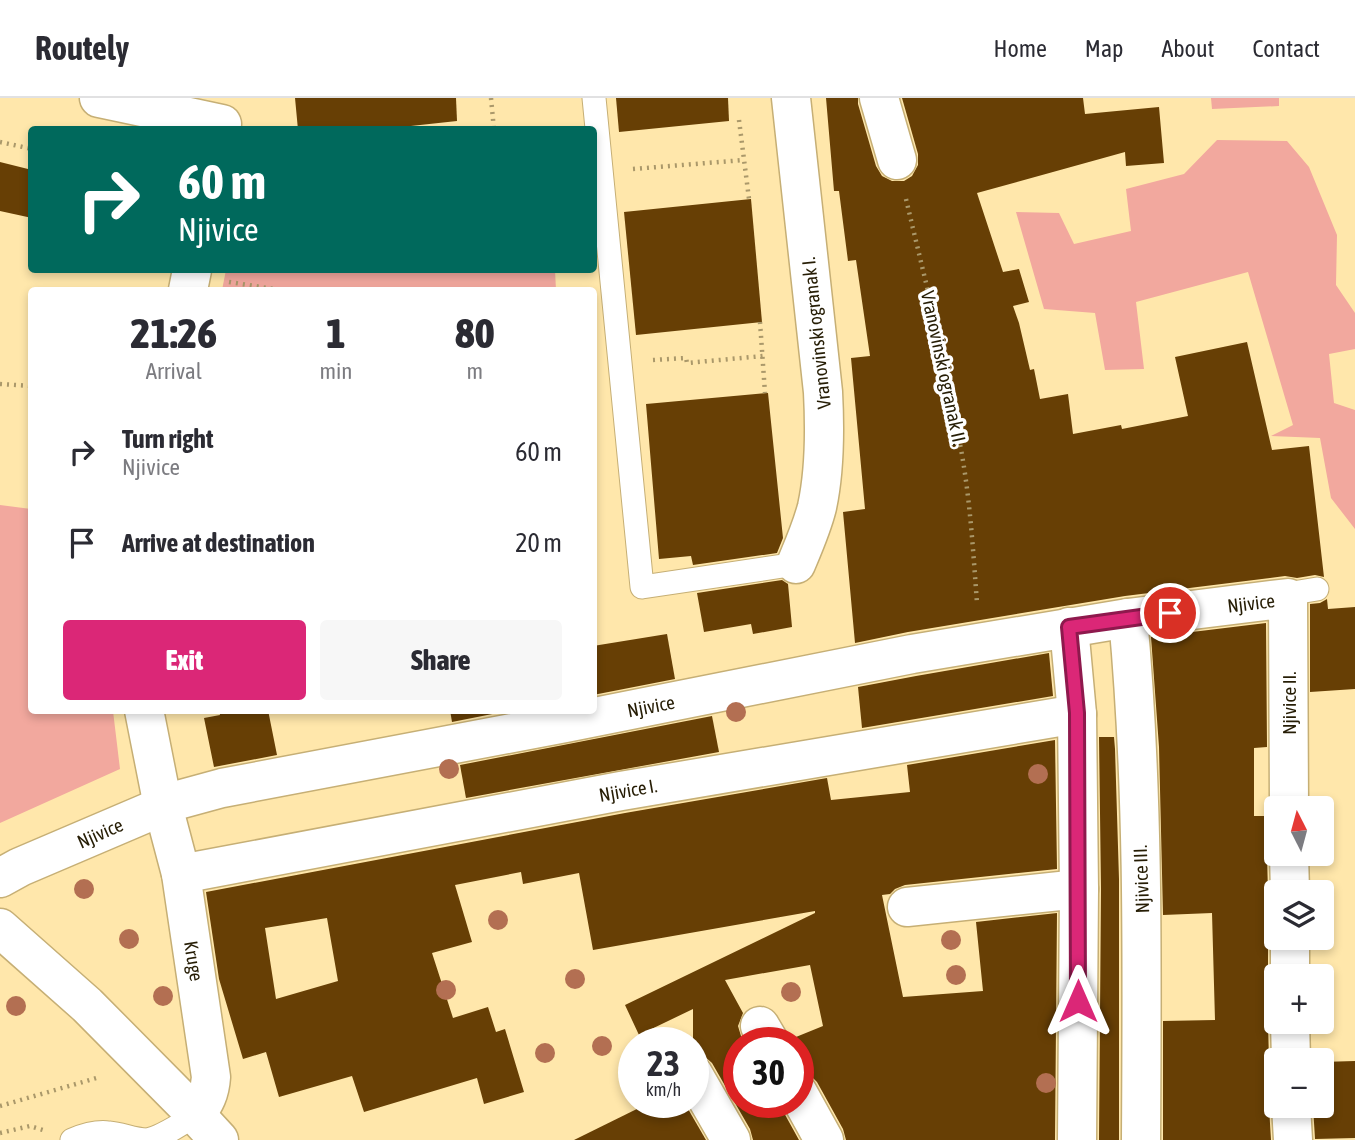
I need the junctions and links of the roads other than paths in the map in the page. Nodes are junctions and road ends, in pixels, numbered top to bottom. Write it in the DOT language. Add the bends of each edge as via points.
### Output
graph roads {
  1 [pos="99,98"];
  2 [pos="594,98"];
  3 [pos="791,98"];
  4 [pos="879,98"];
  5 [pos="223,117"];
  6 [pos="595,126"];
  7 [pos="597,151"];
  8 [pos="897,160"];
  9 [pos="796,564"];
  10 [pos="1303,594"];
  11 [pos="1128,618"];
  12 [pos="1069,627"];
  13 [pos="1077,713"];
  14 [pos="145,714"];
  15 [pos="1290,796"];
  16 [pos="163,806"];
  17 [pos="181,874"];
  18 [pos="0,878"];
  19 [pos="1079,889"];
  20 [pos="907,907"];
  21 [pos="0,928"];
  22 [pos="709,1102"];
  23 [pos="812,1118"];
  24 [pos="1292,1118"];
  25 [pos="208,1127"];
  26 [pos="63,1137"];
  27 [pos="731,1140"];
  28 [pos="824,1140"];
  29 [pos="1077,1140"];
  30 [pos="1141,1140"];
  31 [pos="1293,1140"];
  1 -- 5 [label="street"];
  2 -- 6 [label="lane"];
  3 -- 9 [label="street, Vranovinski ogranak I." via="825,422 817,507"];
  4 -- 8 [label="street"];
  7 -- 9 [label="lane" via="642,587"];
  10 -- 11 [label="street, Njivice"];
  10 -- 15 [label="street, Njivice II."];
  11 -- 12 [label="street, Njivice"];
  11 -- 30 [label="street, Njivice III." via="1142,916"];
  12 -- 13 [label="street"];
  12 -- 16 [label="street, Njivice" via="222,788"];
  13 -- 17 [label="street, Njivice I." via="621,791"];
  13 -- 19 [label="street"];
  14 -- 16 [label="street, Kruge"];
  16 -- 17 [label="street, Kruge"];
  16 -- 18 [label="street, Njivice"];
  17 -- 25 [label="street, Kruge" via="211,1077 205,1104"];
  19 -- 20 [label="street"];
  19 -- 29 [label="street"];
  21 -- 25 [label="street" via="87,1005"];
  22 -- 27 [label="street"];
  23 -- 28 [label="street"];
  24 -- 31 [label="street"];
  25 -- 26 [label="lane" via="174,1129 148,1140 103,1132"];
}
